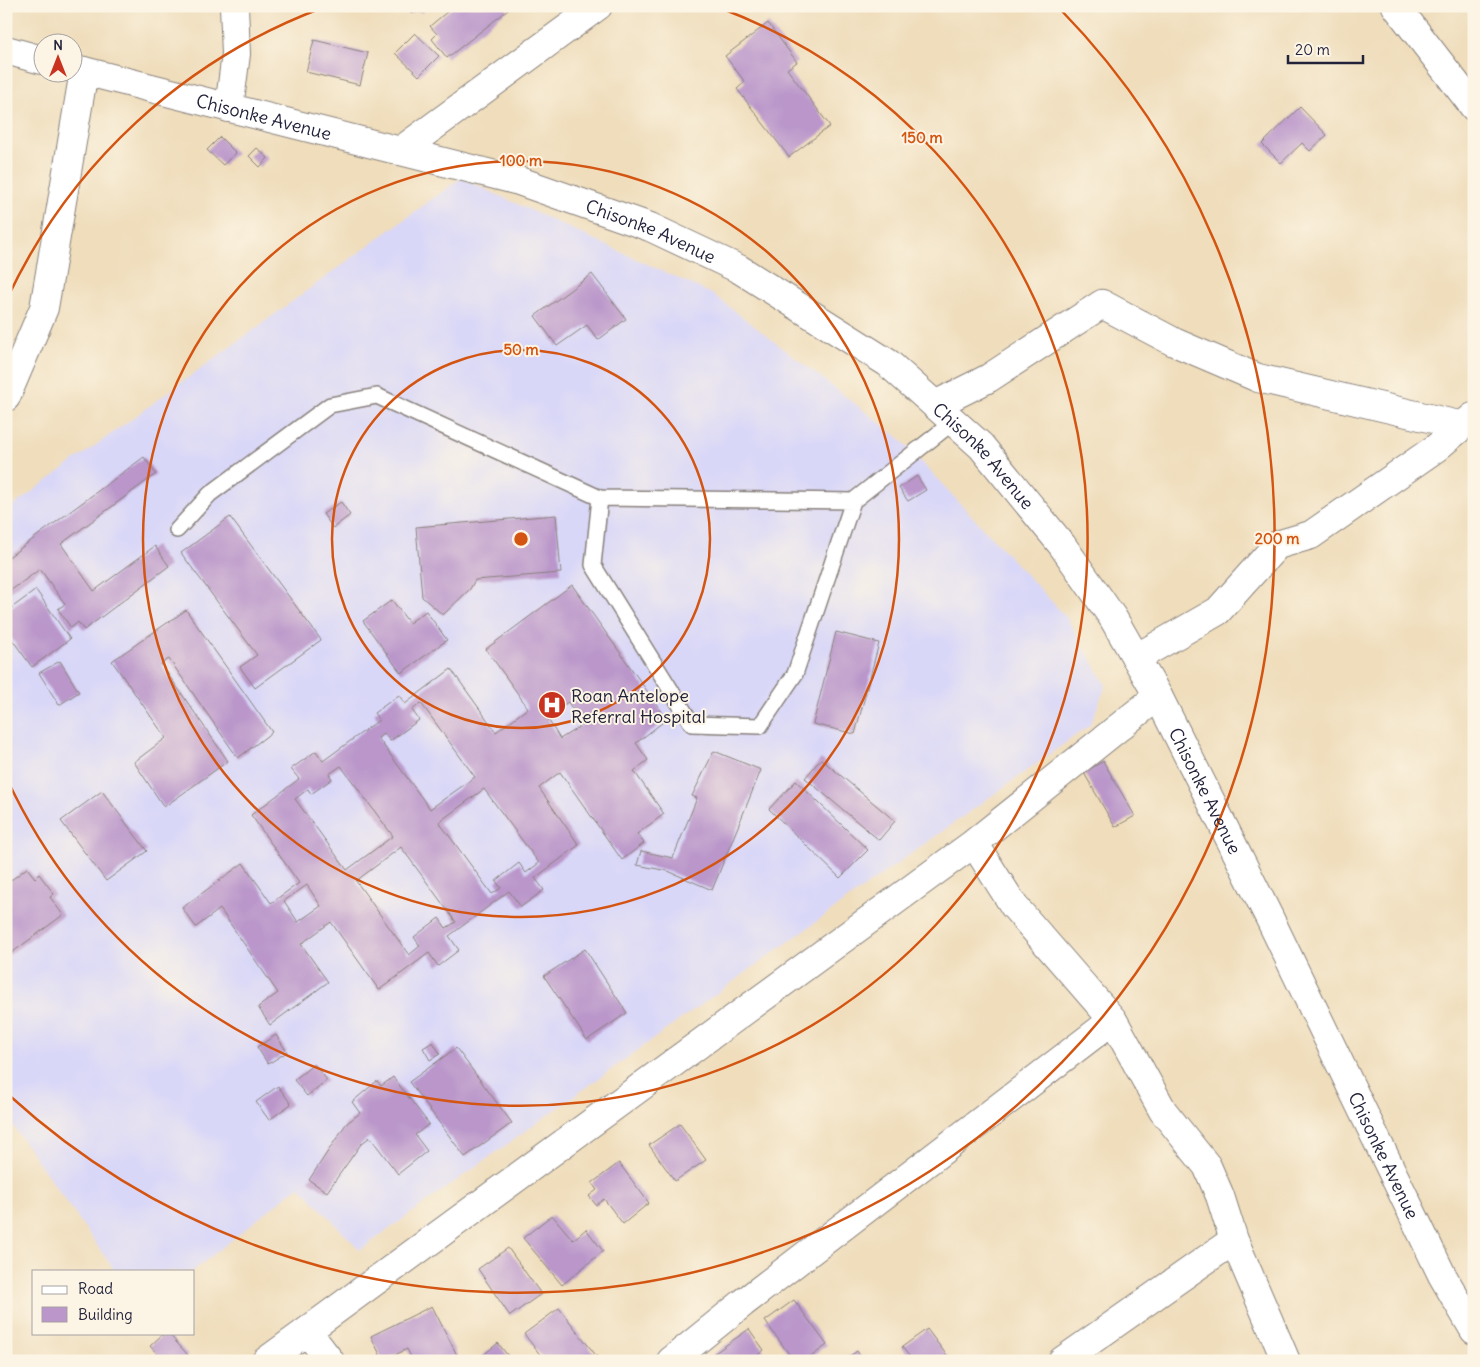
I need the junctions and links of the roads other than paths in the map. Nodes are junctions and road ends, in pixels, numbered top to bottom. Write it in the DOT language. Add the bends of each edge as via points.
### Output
graph roads {
  1 [pos="234,6"];
  2 [pos="598,6"];
  3 [pos="1396,6"];
  4 [pos="6,50"];
  5 [pos="32,57"];
  6 [pos="82,71"];
  7 [pos="76,82"];
  8 [pos="1474,107"];
  9 [pos="229,108"];
  10 [pos="400,151"];
  11 [pos="6,396"];
  12 [pos="944,414"];
  13 [pos="1468,421"];
  14 [pos="600,498"];
  15 [pos="854,501"];
  16 [pos="177,530"];
  17 [pos="1136,658"];
  18 [pos="1158,696"];
  19 [pos="974,843"];
  20 [pos="1112,1020"];
  21 [pos="1234,1240"];
  22 [pos="1474,1330"];
  23 [pos="306,1331"];
  24 [pos="266,1361"];
  25 [pos="330,1361"];
  26 [pos="671,1361"];
  27 [pos="1062,1361"];
  28 [pos="1286,1361"];
  1 -- 9 [label="street" via="236,54"];
  2 -- 10 [label="street"];
  3 -- 8 [label="street"];
  4 -- 5 [label="street"];
  6 -- 9 [label="street, Chisonke Avenue"];
  7 -- 11 [label="street" via="44,308"];
  9 -- 10 [label="street, Chisonke Avenue"];
  10 -- 12 [label="street, Chisonke Avenue" via="519,181 650,227 740,269 888,363"];
  12 -- 13 [label="street" via="989,378 1102,304 1174,342 1258,378"];
  12 -- 15 [label="lane"];
  12 -- 17 [label="street, Chisonke Avenue" via="981,446 1062,545 1113,618"];
  13 -- 17 [label="street" via="1436,448 1311,535 1277,546 1218,611"];
  14 -- 15 [label="lane"];
  14 -- 15 [label="lane" via="593,565 692,724 760,726 795,674"];
  14 -- 16 [label="lane" via="377,396 330,405 210,494"];
  17 -- 18 [label="street, Chisonke Avenue"];
  18 -- 19 [label="street"];
  18 -- 22 [label="street, Chisonke Avenue" via="1442,1275"];
  19 -- 20 [label="street" via="1014,906"];
  19 -- 23 [label="street"];
  20 -- 21 [label="street" via="1163,1112 1207,1166"];
  20 -- 26 [label="street"];
  21 -- 27 [label="street"];
  21 -- 28 [label="street"];
  23 -- 24 [label="street"];
  23 -- 25 [label="street"];
}
